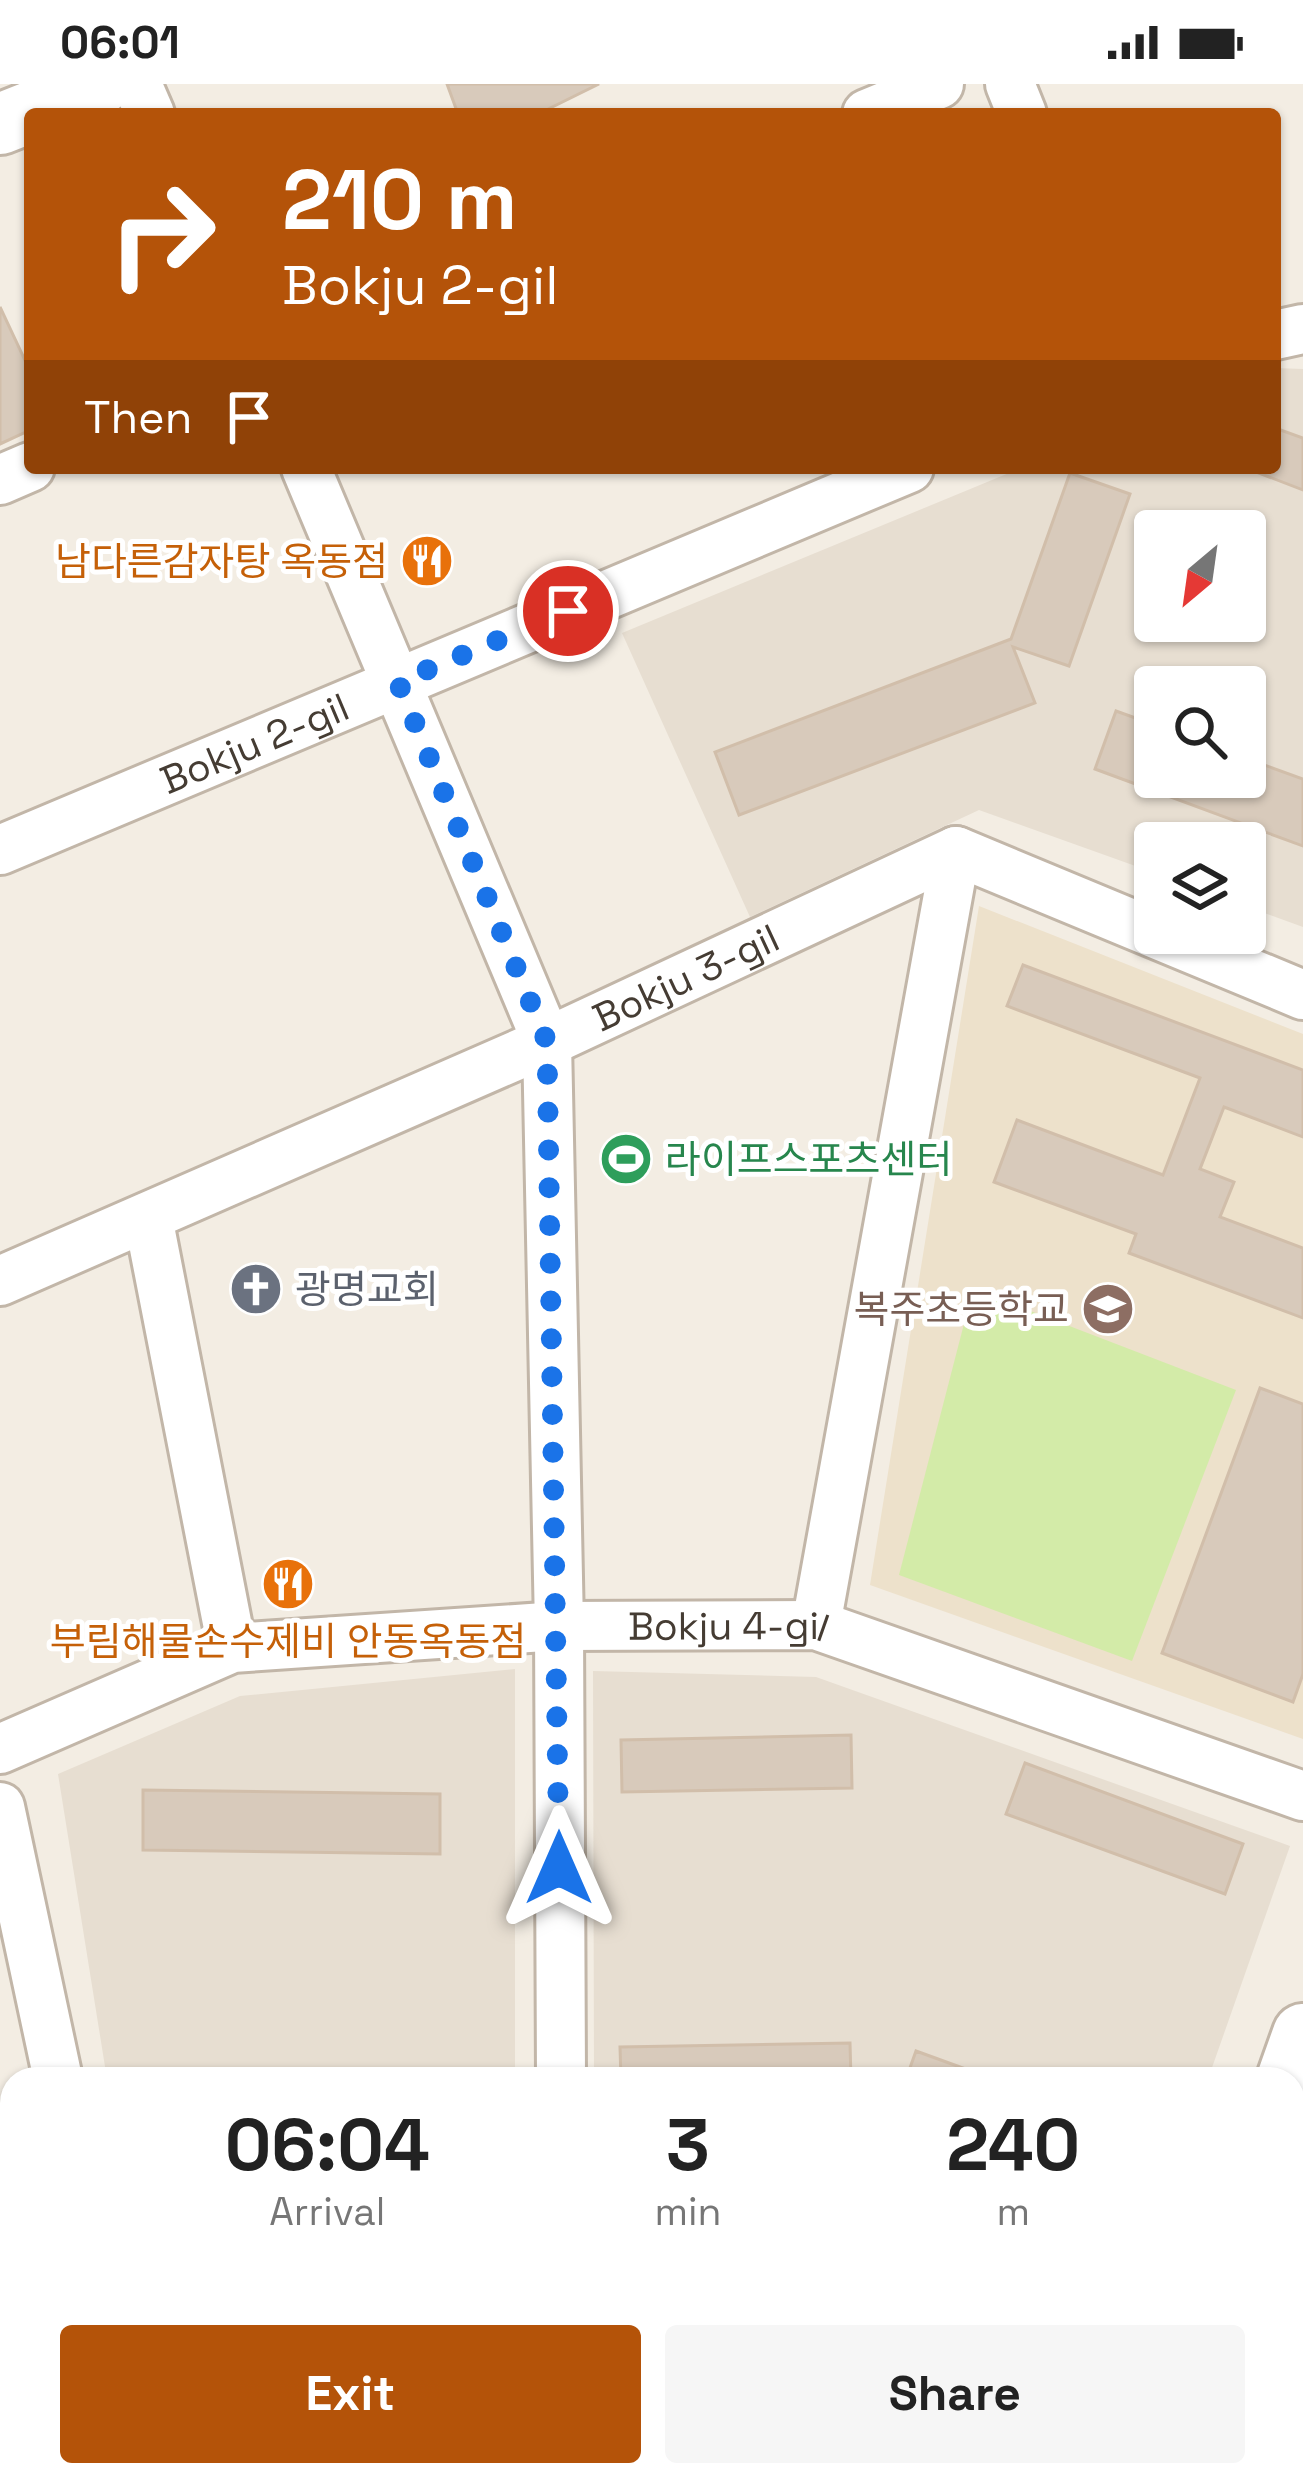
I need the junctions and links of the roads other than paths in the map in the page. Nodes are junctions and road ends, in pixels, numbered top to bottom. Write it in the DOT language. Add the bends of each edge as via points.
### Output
graph roads {
  1 [pos="100,84"];
  2 [pos="939,84"];
  3 [pos="40,108"];
  4 [pos="881,108"];
  5 [pos="309,474"];
  6 [pos="895,474"];
  7 [pos="398,682"];
  8 [pos="0,850"];
  9 [pos="956,851"];
  10 [pos="1303,995"];
  11 [pos="547,1042"];
  12 [pos="148,1217"];
  13 [pos="0,1281"];
  14 [pos="816,1625"];
  15 [pos="560,1626"];
  16 [pos="232,1648"];
  17 [pos="0,1749"];
  18 [pos="1303,1796"];
  19 [pos="0,1807"];
  20 [pos="1303,2034"];
  21 [pos="55,2067"];
  22 [pos="561,2067"];
  23 [pos="1291,2067"];
  1 -- 3 [label="street"];
  2 -- 4 [label="street"];
  5 -- 7 [label="street"];
  6 -- 7 [label="street, Bokju 2-gil"];
  7 -- 8 [label="street, Bokju 2-gil"];
  7 -- 11 [label="street"];
  9 -- 10 [label="street"];
  9 -- 11 [label="street, Bokju 3-gil"];
  9 -- 14 [label="street"];
  11 -- 12 [label="street, Bokju 3-gil"];
  11 -- 15 [label="street"];
  12 -- 13 [label="street, Bokju 3-gil"];
  12 -- 16 [label="street"];
  14 -- 15 [label="street, Bokju 4-gil"];
  14 -- 18 [label="street, Bokju 4-gil"];
  15 -- 16 [label="street, Bokju 4-gil"];
  15 -- 22 [label="street"];
  16 -- 17 [label="street, Bokju 4-gil"];
  19 -- 21 [label="street"];
  20 -- 23 [label="street"];
}
